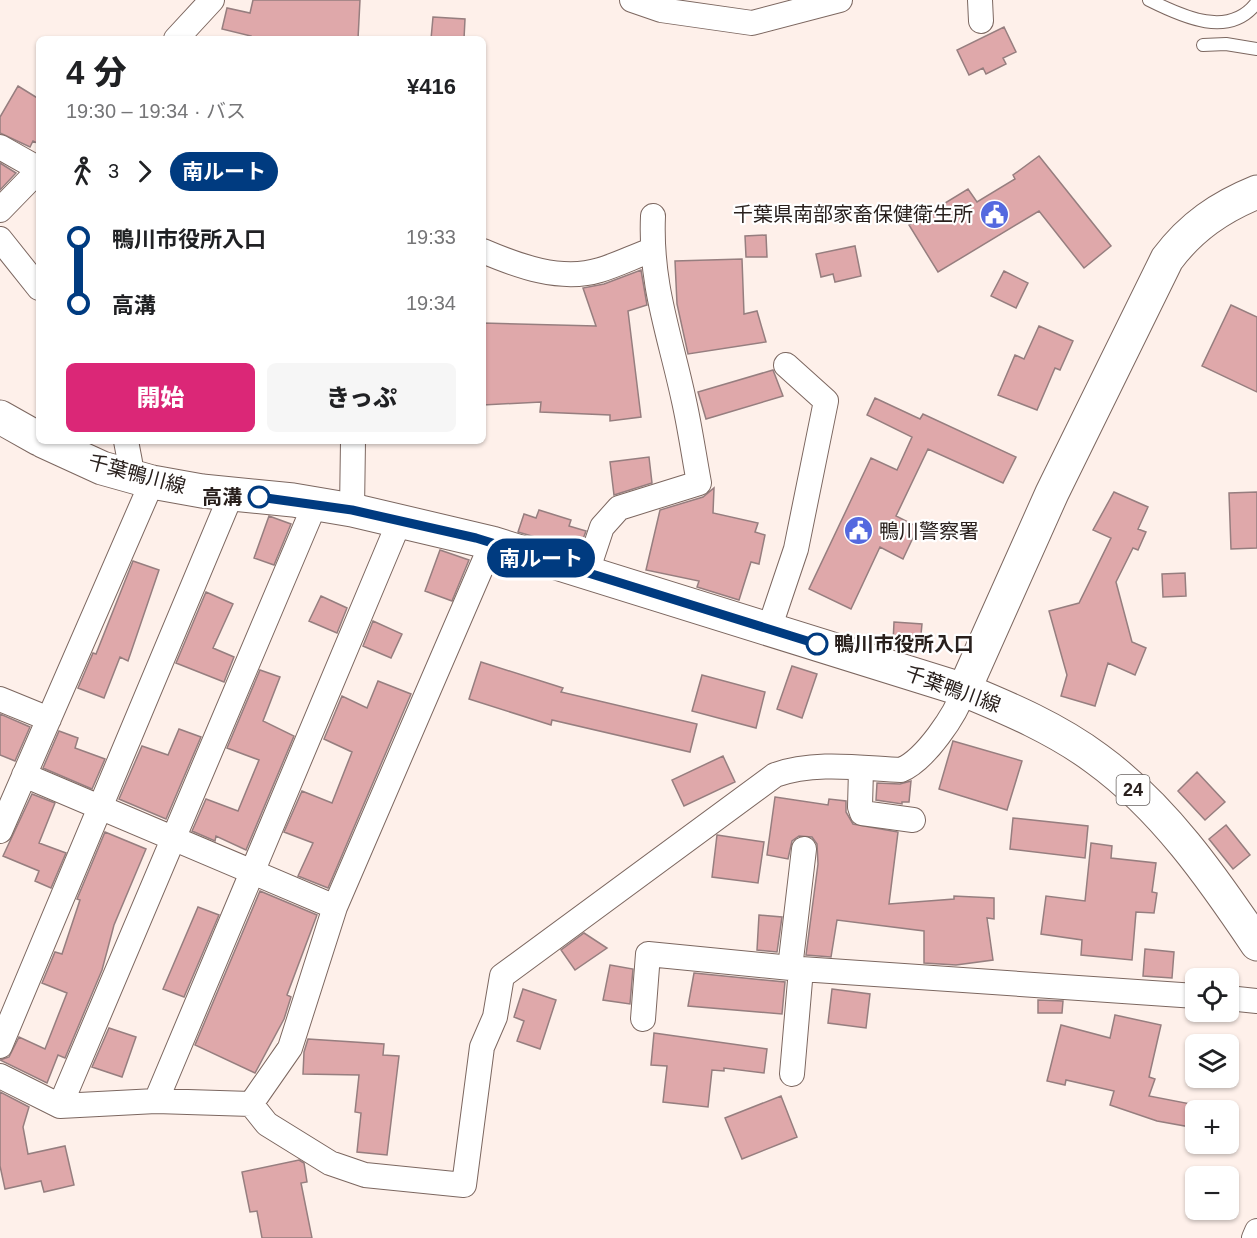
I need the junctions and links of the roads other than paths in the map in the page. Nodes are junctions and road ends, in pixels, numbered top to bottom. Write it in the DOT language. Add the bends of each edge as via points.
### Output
graph roads {
  1 [pos="212,0"];
  2 [pos="632,0"];
  3 [pos="840,0"];
  4 [pos="1149,0"];
  5 [pos="1257,2"];
  6 [pos="797,6"];
  7 [pos="179,36"];
  8 [pos="1203,45"];
  9 [pos="1257,49"];
  10 [pos="0,147"];
  11 [pos="36,168"];
  12 [pos="36,173"];
  13 [pos="1257,192"];
  14 [pos="0,210"];
  15 [pos="653,216"];
  16 [pos="0,239"];
  17 [pos="652,250"];
  18 [pos="486,252"];
  19 [pos="36,284"];
  20 [pos="786,365"];
  21 [pos="0,417"];
  22 [pos="36,437"];
  23 [pos="50,444"];
  24 [pos="127,444"];
  25 [pos="353,444"];
  26 [pos="139,478"];
  27 [pos="231,495"];
  28 [pos="315,504"];
  29 [pos="352,510"];
  30 [pos="400,520"];
  31 [pos="492,543"];
  32 [pos="587,572"];
  33 [pos="770,629"];
  34 [pos="964,690"];
  35 [pos="0,699"];
  36 [pos="49,719"];
  37 [pos="861,768"];
  38 [pos="24,775"];
  39 [pos="99,807"];
  40 [pos="913,820"];
  41 [pos="0,831"];
  42 [pos="173,840"];
  43 [pos="804,849"];
  44 [pos="252,872"];
  45 [pos="335,908"];
  46 [pos="1257,944"];
  47 [pos="795,969"];
  48 [pos="1185,995"];
  49 [pos="1239,999"];
  50 [pos="1257,1000"];
  51 [pos="643,1019"];
  52 [pos="0,1046"];
  53 [pos="792,1074"];
  54 [pos="0,1076"];
  55 [pos="156,1101"];
  56 [pos="251,1104"];
  57 [pos="60,1106"];
  58 [pos="1257,1231"];
  59 [pos="1254,1238"];
  1 -- 7 [label="street"];
  2 -- 6 [label="street" via="661,10 752,23"];
  3 -- 6 [label="street"];
  4 -- 5 [label="lane" via="1208,22 1241,19"];
  8 -- 9 [label="lane"];
  10 -- 11 [label="street"];
  12 -- 14 [label="street"];
  13 -- 34 [label="main road" via="1205,220 1167,260 1052,493"];
  15 -- 17 [label="street"];
  16 -- 19 [label="street"];
  17 -- 18 [label="street" via="598,271 570,274 511,263"];
  17 -- 32 [label="street" via="659,306 684,400 699,483 619,508 602,527"];
  20 -- 33 [label="street" via="826,401 796,549"];
  21 -- 22 [label="main road, 千葉鴨川線 / 24"];
  23 -- 26 [label="main road, 千葉鴨川線 / 24" via="92,464"];
  24 -- 26 [label="street"];
  25 -- 29 [label="street"];
  26 -- 27 [label="main road, 千葉鴨川線 / 24"];
  26 -- 36 [label="street"];
  27 -- 28 [label="main road, 千葉鴨川線 / 24"];
  27 -- 39 [label="street"];
  28 -- 29 [label="main road, 千葉鴨川線 / 24"];
  28 -- 42 [label="street"];
  29 -- 30 [label="main road, 千葉鴨川線 / 24"];
  30 -- 31 [label="main road, 千葉鴨川線 / 24"];
  30 -- 44 [label="street"];
  31 -- 32 [label="main road, 千葉鴨川線 / 24"];
  31 -- 45 [label="street"];
  32 -- 33 [label="main road, 千葉鴨川線 / 24"];
  33 -- 34 [label="main road, 千葉鴨川線 / 24"];
  34 -- 37 [label="street" via="959,704 911,766 900,770"];
  34 -- 46 [label="main road, 千葉鴨川線 / 24" via="1024,715 1072,742 1119,776 1191,852"];
  35 -- 36 [label="street"];
  36 -- 38 [label="street"];
  37 -- 40 [label="street" via="862,813"];
  37 -- 56 [label="street" via="815,766 775,775 502,976 495,1017 482,1047 464,1185 365,1175 330,1163 267,1124"];
  38 -- 39 [label="street"];
  38 -- 41 [label="street"];
  39 -- 42 [label="street"];
  39 -- 52 [label="street"];
  42 -- 44 [label="street"];
  42 -- 57 [label="street"];
  43 -- 47 [label="street"];
  44 -- 45 [label="street"];
  44 -- 55 [label="street"];
  45 -- 56 [label="street" via="290,1048"];
  47 -- 48 [label="street"];
  47 -- 51 [label="street" via="648,954"];
  47 -- 53 [label="street"];
  49 -- 50 [label="street"];
  54 -- 57 [label="street"];
  55 -- 56 [label="street"];
  55 -- 57 [label="street"];
  58 -- 59 [label="street"];
}
